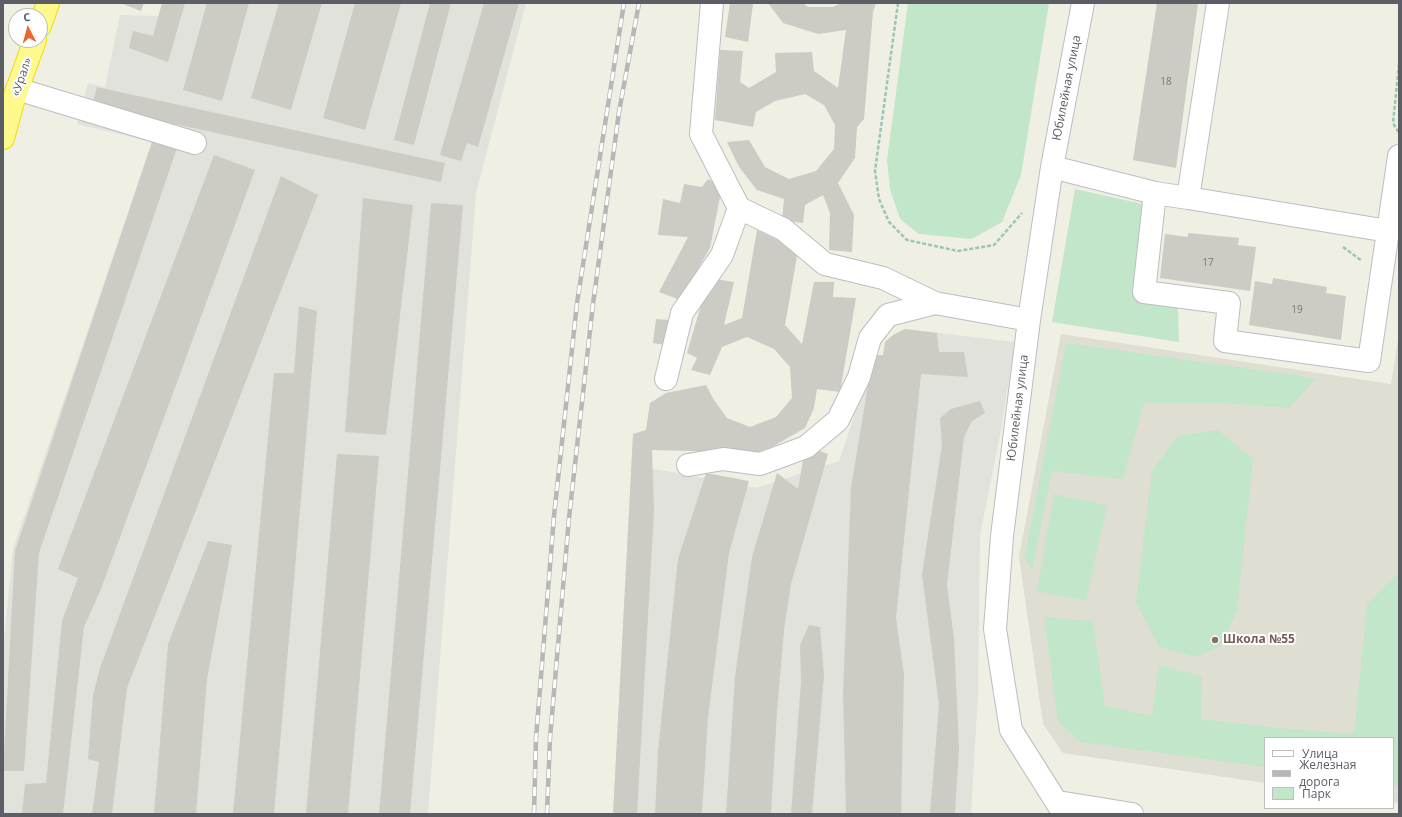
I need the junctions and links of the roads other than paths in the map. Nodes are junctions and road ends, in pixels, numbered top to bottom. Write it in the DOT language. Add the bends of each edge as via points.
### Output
graph roads {
  1 [pos="712,3"];
  2 [pos="1083,3"];
  3 [pos="1218,3"];
  4 [pos="32,48"];
  5 [pos="17,90"];
  6 [pos="3,138"];
  7 [pos="195,143"];
  8 [pos="1399,156"];
  9 [pos="1052,167"];
  10 [pos="1155,193"];
  11 [pos="1188,198"];
  12 [pos="739,208"];
  13 [pos="1388,231"];
  14 [pos="1391,265"];
  15 [pos="935,302"];
  16 [pos="1029,320"];
  17 [pos="666,379"];
  18 [pos="688,465"];
  19 [pos="1060,808"];
  20 [pos="1132,814"];
  1 -- 12 [label="street" via="701,134"];
  2 -- 9 [label="street, Юбилейная улица"];
  3 -- 11 [label="street"];
  4 -- 5 [label="highway, «Урал»"];
  5 -- 6 [label="highway, «Урал»"];
  5 -- 7 [label="street"];
  8 -- 13 [label="street"];
  9 -- 10 [label="street"];
  9 -- 16 [label="street, Юбилейная улица"];
  10 -- 11 [label="street"];
  10 -- 14 [label="street" via="1144,292 1229,303 1225,341 1369,361"];
  11 -- 13 [label="street"];
  12 -- 15 [label="street" via="783,229 825,264 883,278"];
  12 -- 17 [label="street" via="722,255 682,313"];
  13 -- 14 [label="street"];
  15 -- 16 [label="street"];
  15 -- 18 [label="street" via="888,315 870,338 859,377 838,420 806,447 760,464 722,459"];
  16 -- 19 [label="street, Юбилейная улица" via="1002,536 995,629 1011,730"];
  19 -- 20 [label="street"];
}
